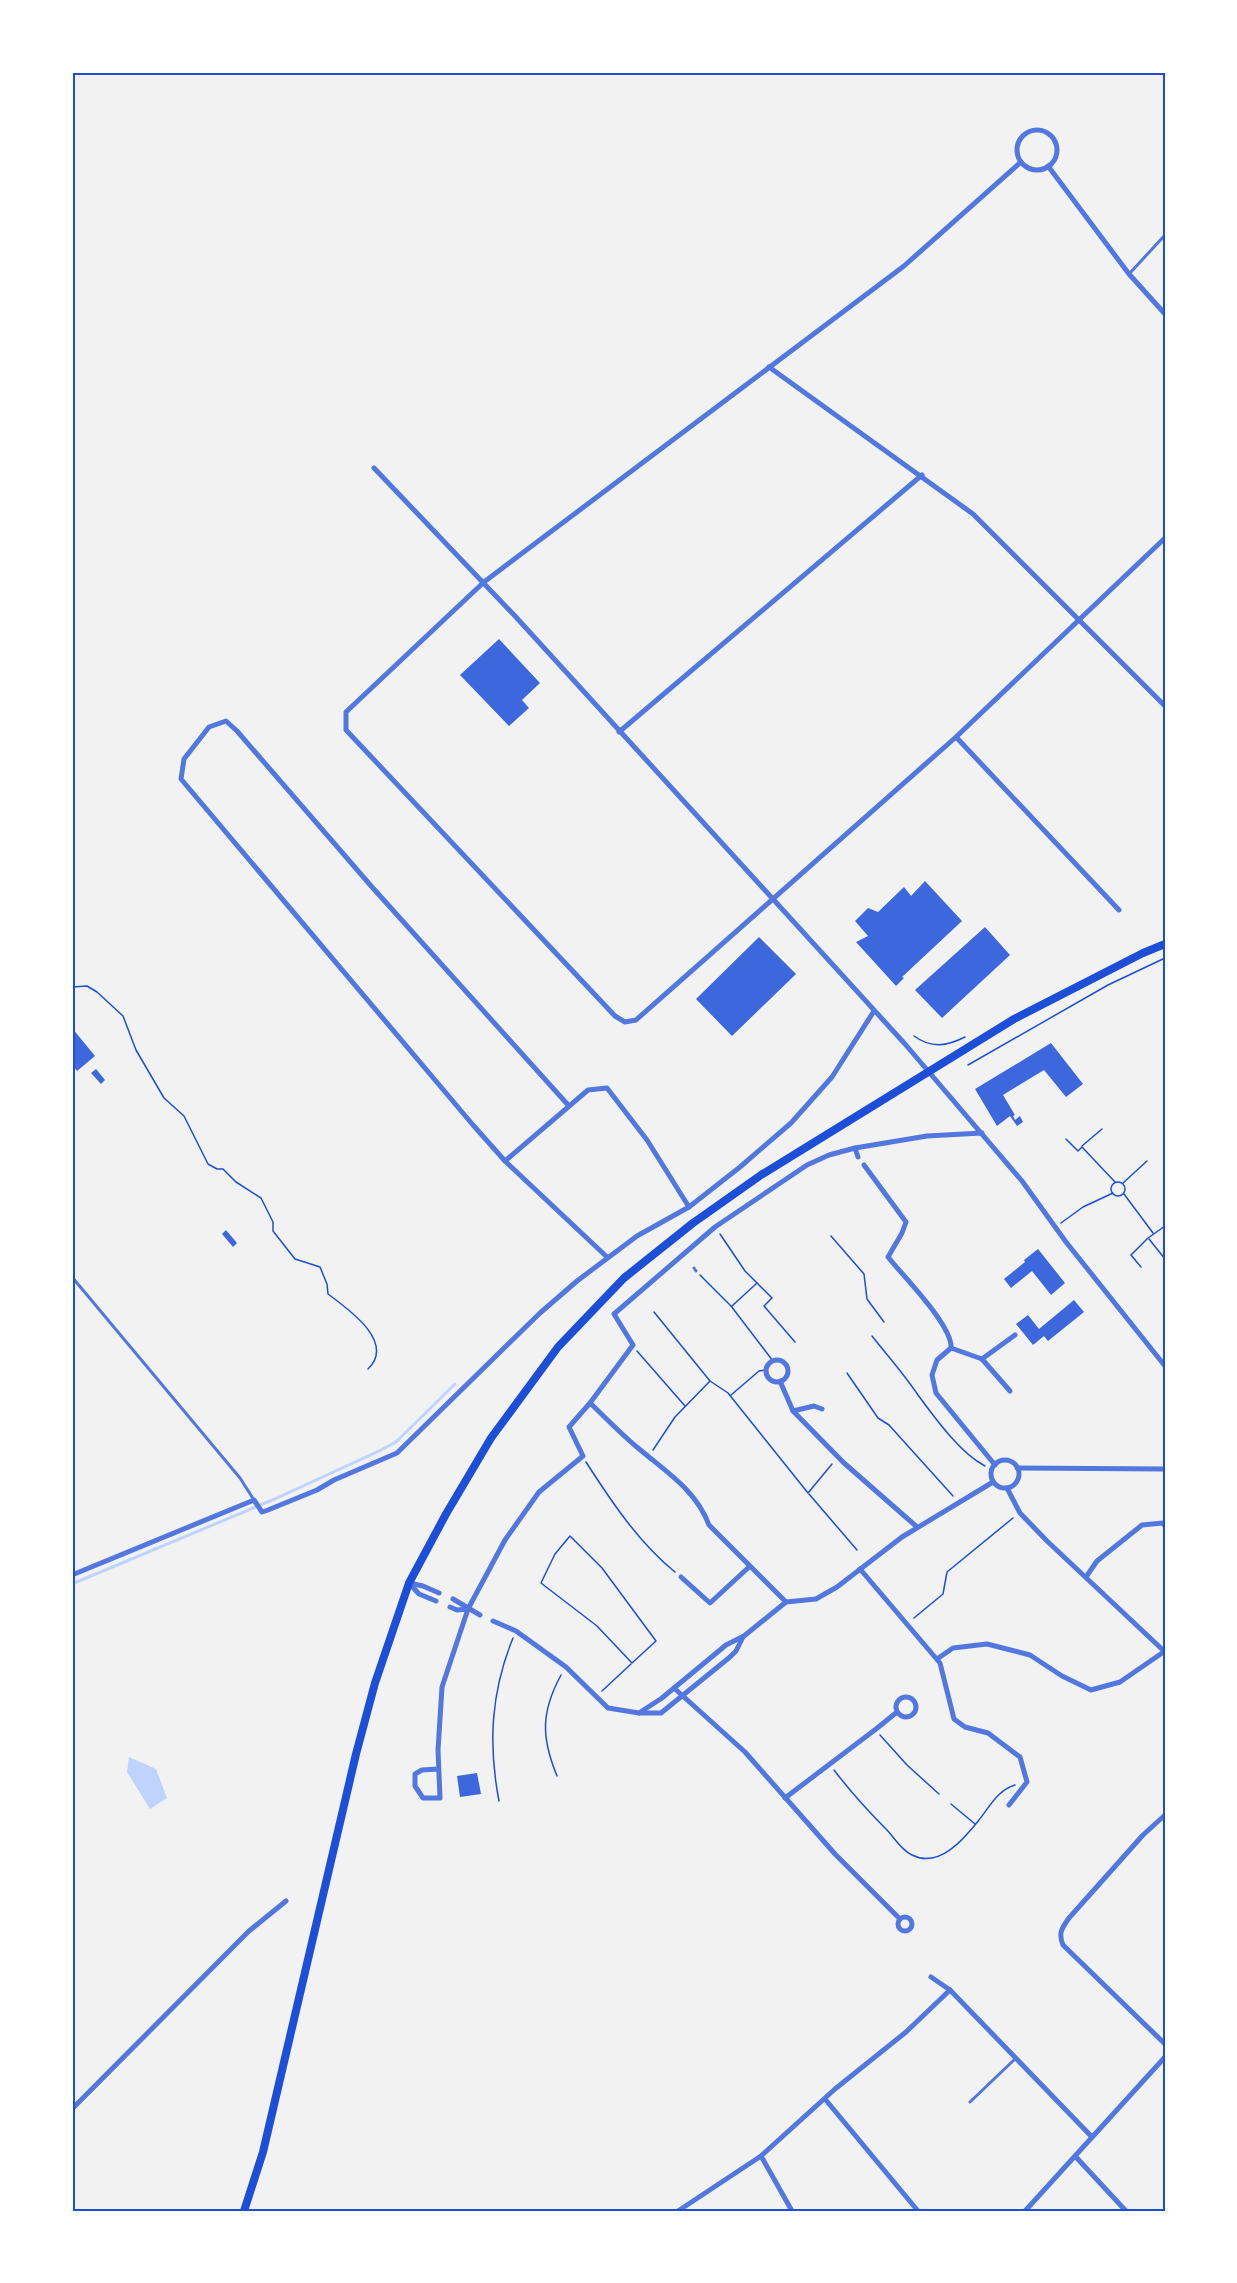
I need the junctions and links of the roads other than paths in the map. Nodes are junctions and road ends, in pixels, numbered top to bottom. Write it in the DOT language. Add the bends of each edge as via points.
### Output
graph roads {
  1 [pos="1021,162"];
  2 [pos="1048,166"];
  3 [pos="1165,235"];
  4 [pos="1129,274"];
  5 [pos="1165,314"];
  6 [pos="769,367"];
  7 [pos="374,468"];
  8 [pos="921,475"];
  9 [pos="1165,538"];
  10 [pos="484,582"];
  11 [pos="1078,619"];
  12 [pos="1165,706"];
  13 [pos="619,732"];
  14 [pos="956,737"];
  15 [pos="773,899"];
  16 [pos="1119,910"];
  17 [pos="1165,944"];
  18 [pos="874,1011"];
  19 [pos="927,1071"];
  20 [pos="569,1106"];
  21 [pos="982,1133"];
  22 [pos="855,1148"];
  23 [pos="858,1157"];
  24 [pos="505,1161"];
  25 [pos="864,1166"];
  26 [pos="689,1206"];
  27 [pos="682,1254"];
  28 [pos="607,1257"];
  29 [pos="687,1260"];
  30 [pos="72,1277"];
  31 [pos="1015,1335"];
  32 [pos="951,1348"];
  33 [pos="982,1359"];
  34 [pos="1165,1366"];
  35 [pos="780,1382"];
  36 [pos="1010,1391"];
  37 [pos="590,1403"];
  38 [pos="822,1409"];
  39 [pos="793,1410"];
  40 [pos="993,1467"];
  41 [pos="1017,1468"];
  42 [pos="1165,1469"];
  43 [pos="993,1482"];
  44 [pos="1007,1488"];
  45 [pos="254,1500"];
  46 [pos="1165,1526"];
  47 [pos="917,1527"];
  48 [pos="749,1567"];
  49 [pos="860,1569"];
  50 [pos="72,1575"];
  51 [pos="681,1577"];
  52 [pos="1086,1577"];
  53 [pos="409,1583"];
  54 [pos="440,1593"];
  55 [pos="453,1599"];
  56 [pos="436,1601"];
  57 [pos="786,1602"];
  58 [pos="450,1607"];
  59 [pos="468,1609"];
  60 [pos="480,1614"];
  61 [pos="493,1621"];
  62 [pos="744,1636"];
  63 [pos="1165,1652"];
  64 [pos="938,1659"];
  65 [pos="674,1688"];
  66 [pos="682,1696"];
  67 [pos="897,1712"];
  68 [pos="639,1713"];
  69 [pos="438,1769"];
  70 [pos="784,1798"];
  71 [pos="1009,1805"];
  72 [pos="1165,1815"];
  73 [pos="286,1901"];
  74 [pos="900,1919"];
  75 [pos="931,1977"];
  76 [pos="951,1990"];
  77 [pos="1165,2044"];
  78 [pos="1165,2057"];
  79 [pos="1016,2058"];
  80 [pos="825,2099"];
  81 [pos="970,2102"];
  82 [pos="72,2109"];
  83 [pos="1092,2137"];
  84 [pos="1075,2156"];
  85 [pos="761,2157"];
  86 [pos="244,2211"];
  87 [pos="678,2211"];
  88 [pos="792,2211"];
  89 [pos="918,2211"];
  90 [pos="1025,2211"];
  91 [pos="1126,2211"];
  1 -- 2 [label="street" via="1032,170"];
  1 -- 2 [label="street" via="1017,150 1021,138 1038,130 1050,135 1057,147"];
  1 -- 6 [label="street" via="904,266"];
  2 -- 4 [label="street"];
  3 -- 4 [label="lane"];
  4 -- 5 [label="street"];
  6 -- 8 [label="street"];
  6 -- 10 [label="street"];
  7 -- 10 [label="street"];
  8 -- 11 [label="street" via="973,514"];
  8 -- 13 [label="street"];
  9 -- 11 [label="street"];
  10 -- 13 [label="street"];
  10 -- 15 [label="street" via="346,712 346,730 355,740 579,980 625,1022 636,1020"];
  11 -- 12 [label="street"];
  11 -- 14 [label="street"];
  13 -- 15 [label="street"];
  14 -- 15 [label="street"];
  14 -- 16 [label="street"];
  15 -- 18 [label="street"];
  17 -- 19 [label="main road" via="1014,1019"];
  18 -- 19 [label="street"];
  18 -- 26 [label="street" via="812,1102 760,1151"];
  19 -- 21 [label="street"];
  19 -- 53 [label="main road" via="761,1174 624,1278 558,1347 491,1438"];
  20 -- 24 [label="street"];
  20 -- 24 [label="street" via="237,731 226,721 209,727 184,759 181,779"];
  20 -- 26 [label="street" via="588,1090 607,1088 647,1140"];
  21 -- 22 [label="street" via="927,1136"];
  21 -- 34 [label="street"];
  22 -- 23 [label="street"];
  22 -- 27 [label="street" via="807,1165"];
  24 -- 28 [label="street"];
  25 -- 32 [label="street" via="906,1222 888,1257 942,1321 951,1337"];
  26 -- 28 [label="street"];
  27 -- 29 [label="lane"];
  27 -- 37 [label="street" via="614,1314 633,1345"];
  28 -- 45 [label="street" via="540,1313 397,1453 262,1512"];
  30 -- 45 [label="lane" via="233,1469"];
  31 -- 33 [label="street"];
  32 -- 33 [label="street"];
  32 -- 40 [label="street" via="937,1360 932,1375 936,1393"];
  33 -- 36 [label="street"];
  35 -- 35 [label="street" via="788,1369 780,1361 773,1361 766,1370 769,1379"];
  35 -- 39 [label="street"];
  37 -- 48 [label="street" via="674,1475 703,1510 709,1525"];
  37 -- 59 [label="street" via="569,1427 583,1456 539,1492 505,1540"];
  38 -- 39 [label="street" via="814,1406"];
  39 -- 47 [label="street"];
  40 -- 41 [label="street" via="1007,1460"];
  40 -- 43 [label="street"];
  41 -- 42 [label="street"];
  41 -- 44 [label="street" via="1017,1480"];
  43 -- 44 [label="street"];
  43 -- 47 [label="street"];
  44 -- 52 [label="street" via="1020,1513"];
  45 -- 50 [label="street"];
  46 -- 52 [label="street" via="1142,1525 1097,1561"];
  47 -- 49 [label="street"];
  48 -- 51 [label="street" via="710,1603"];
  48 -- 57 [label="street"];
  49 -- 57 [label="street" via="816,1599"];
  49 -- 64 [label="street"];
  52 -- 63 [label="street"];
  53 -- 54 [label="street"];
  53 -- 56 [label="street" via="419,1594"];
  53 -- 86 [label="main road" via="372,1693 263,2152"];
  55 -- 59 [label="street"];
  57 -- 62 [label="street"];
  58 -- 59 [label="street"];
  59 -- 60 [label="street"];
  59 -- 69 [label="street" via="442,1687"];
  61 -- 68 [label="street" via="516,1631 566,1666 608,1708"];
  62 -- 65 [label="street" via="726,1645"];
  62 -- 66 [label="street" via="736,1651"];
  63 -- 64 [label="street" via="1120,1682 1091,1690 1030,1655 987,1644 953,1648"];
  64 -- 71 [label="street" via="954,1719 965,1727 988,1733 1020,1757 1027,1782"];
  65 -- 66 [label="street"];
  65 -- 68 [label="street"];
  66 -- 68 [label="street" via="661,1713"];
  66 -- 70 [label="street" via="745,1752"];
  67 -- 70 [label="street"];
  69 -- 69 [label="street" via="440,1798 423,1797 415,1786 415,1774"];
  70 -- 74 [label="street"];
  72 -- 77 [label="street" via="1069,1918 1060,1936 1063,1945"];
  73 -- 82 [label="street" via="249,1931"];
  75 -- 76 [label="street"];
  76 -- 79 [label="street"];
  76 -- 80 [label="street"];
  78 -- 83 [label="street"];
  79 -- 81 [label="lane"];
  79 -- 83 [label="street"];
  80 -- 85 [label="street"];
  80 -- 89 [label="street"];
  83 -- 84 [label="street"];
  84 -- 90 [label="street"];
  84 -- 91 [label="street"];
  85 -- 87 [label="street"];
  85 -- 88 [label="street"];
}
